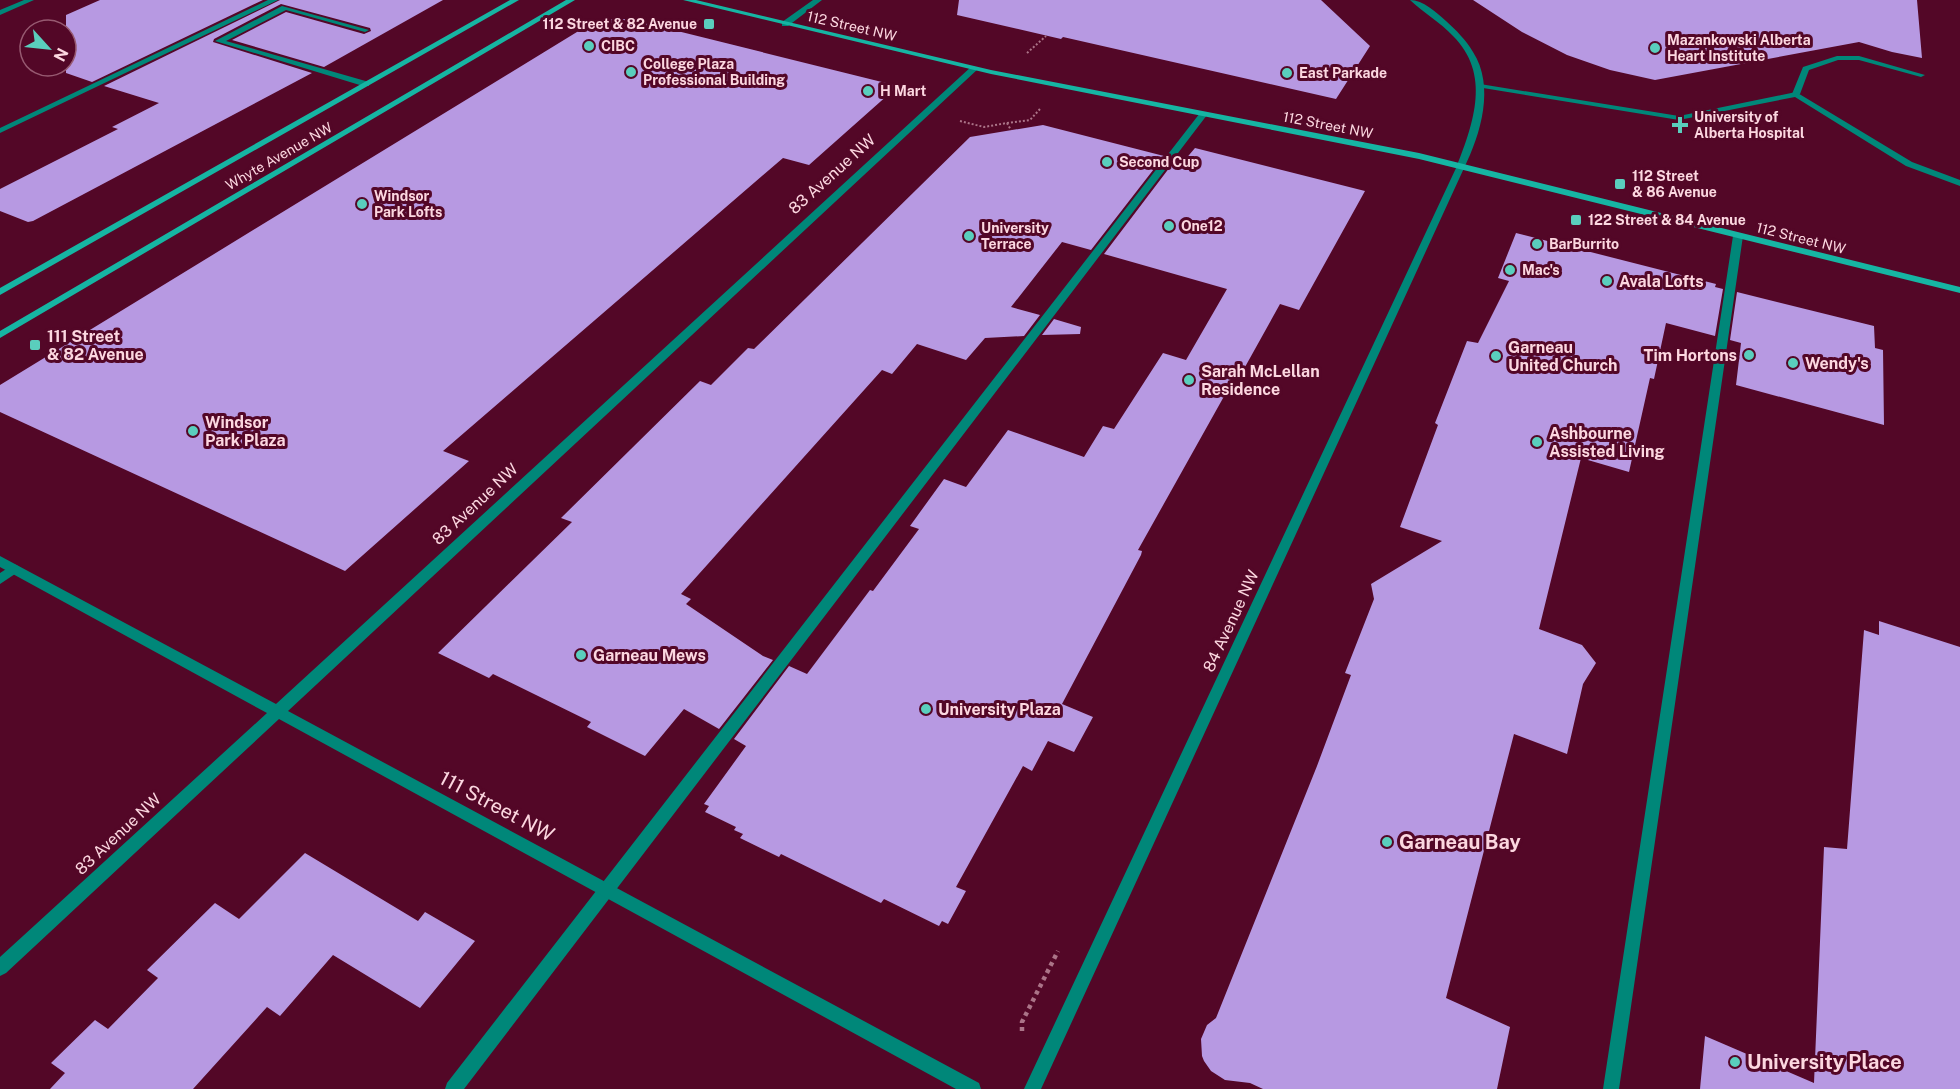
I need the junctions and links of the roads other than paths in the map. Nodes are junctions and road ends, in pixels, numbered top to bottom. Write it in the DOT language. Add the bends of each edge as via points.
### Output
graph roads {
  1 [pos="30,0"];
  2 [pos="274,0"];
  3 [pos="515,0"];
  4 [pos="571,0"];
  5 [pos="687,0"];
  6 [pos="818,0"];
  7 [pos="1414,0"];
  8 [pos="0,12"];
  9 [pos="785,24"];
  10 [pos="365,30"];
  11 [pos="975,68"];
  12 [pos="1921,75"];
  13 [pos="366,84"];
  14 [pos="1482,86"];
  15 [pos="1796,94"];
  16 [pos="1203,115"];
  17 [pos="0,131"];
  18 [pos="1461,166"];
  19 [pos="1960,183"];
  20 [pos="1738,236"];
  21 [pos="1960,290"];
  22 [pos="0,292"];
  23 [pos="0,335"];
  24 [pos="0,561"];
  25 [pos="14,569"];
  26 [pos="0,579"];
  27 [pos="278,711"];
  28 [pos="607,889"];
  29 [pos="0,968"];
  30 [pos="453,1089"];
  31 [pos="972,1089"];
  32 [pos="1032,1089"];
  33 [pos="1611,1089"];
  1 -- 8 [label="street"];
  2 -- 17 [label="street"];
  3 -- 13 [label="main road, Whyte Avenue NW"];
  4 -- 23 [label="main road, Whyte Avenue NW"];
  5 -- 9 [label="main road, 112 Street NW"];
  6 -- 9 [label="street"];
  7 -- 14 [label="street" via="1440,18 1463,43 1477,66"];
  9 -- 11 [label="main road, 112 Street NW"];
  10 -- 13 [label="street" via="285,8 219,41"];
  11 -- 16 [label="main road, 112 Street NW"];
  11 -- 27 [label="street, 83 Avenue NW"];
  12 -- 15 [label="street" via="1859,58 1837,58 1806,69"];
  13 -- 22 [label="main road, Whyte Avenue NW"];
  14 -- 15 [label="street" via="1678,118"];
  14 -- 18 [label="street" via="1481,108"];
  15 -- 19 [label="street" via="1909,164"];
  16 -- 18 [label="main road, 112 Street NW"];
  16 -- 28 [label="street"];
  18 -- 20 [label="main road, 112 Street NW"];
  18 -- 32 [label="street, 84 Avenue NW"];
  20 -- 21 [label="main road, 112 Street NW"];
  20 -- 33 [label="street"];
  24 -- 25 [label="street, 111 Street NW"];
  25 -- 26 [label="street"];
  25 -- 27 [label="street, 111 Street NW"];
  27 -- 28 [label="street, 111 Street NW"];
  27 -- 29 [label="street, 83 Avenue NW"];
  28 -- 30 [label="street"];
  28 -- 31 [label="street, 111 Street NW"];
}
